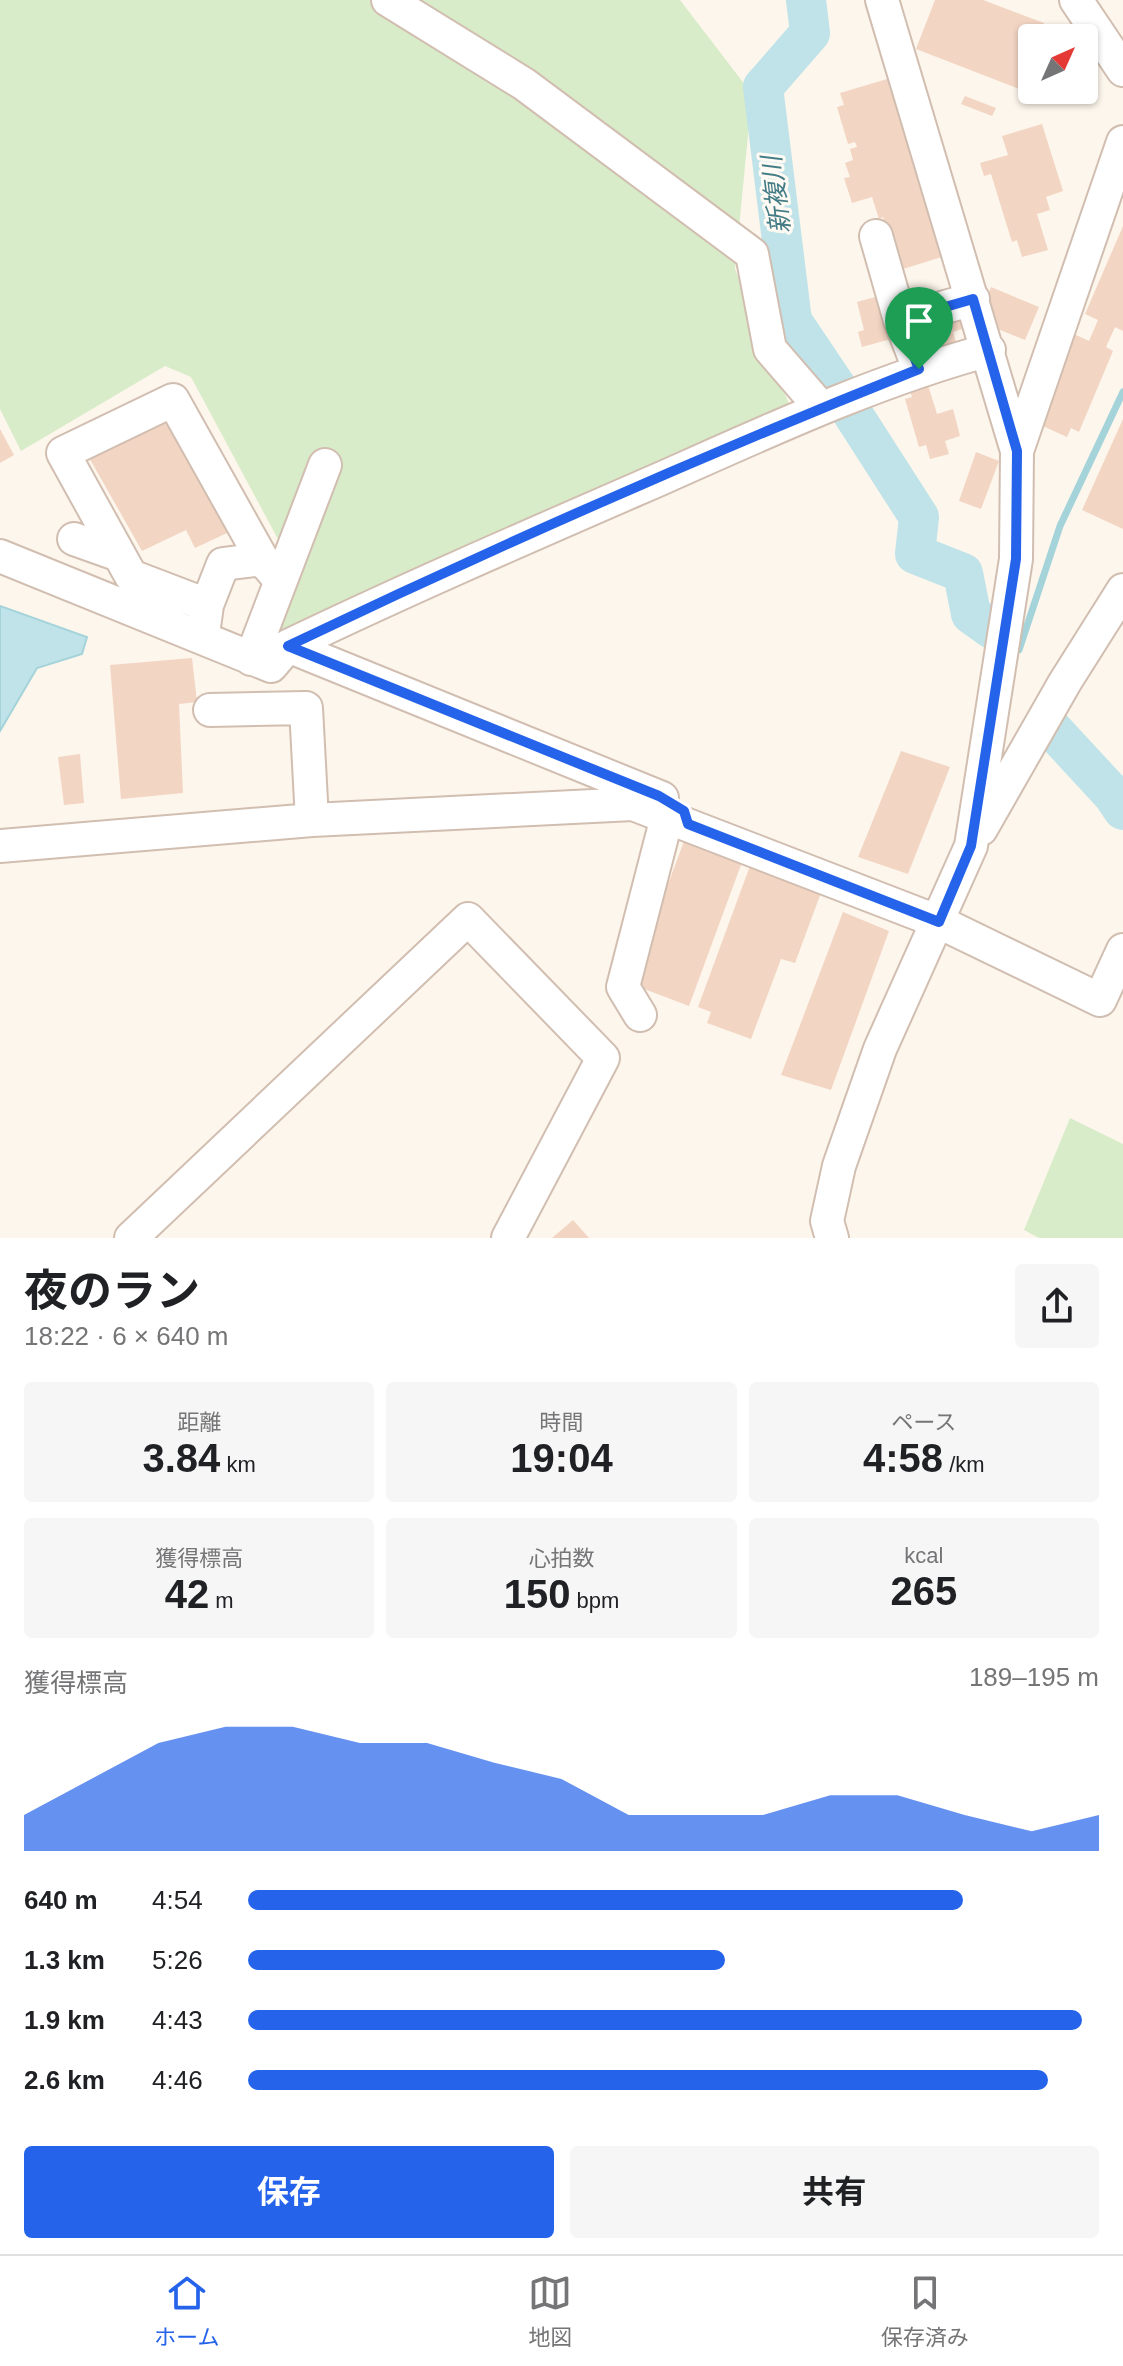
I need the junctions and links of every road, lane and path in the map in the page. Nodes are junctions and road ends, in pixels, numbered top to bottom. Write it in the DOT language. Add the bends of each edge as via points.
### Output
graph roads {
  1 [pos="388,0"];
  2 [pos="882,0"];
  3 [pos="1076,0"];
  4 [pos="1123,70"];
  5 [pos="1123,142"];
  6 [pos="876,236"];
  7 [pos="973,299"];
  8 [pos="900,320"];
  9 [pos="989,350"];
  10 [pos="919,369"];
  11 [pos="821,408"];
  12 [pos="1017,451"];
  13 [pos="325,465"];
  14 [pos="74,539"];
  15 [pos="119,555"];
  16 [pos="0,556"];
  17 [pos="271,570"];
  18 [pos="1123,590"];
  19 [pos="207,605"];
  20 [pos="202,637"];
  21 [pos="288,646"];
  22 [pos="251,659"];
  23 [pos="210,710"];
  24 [pos="312,820"];
  25 [pos="678,820"];
  26 [pos="0,846"];
  27 [pos="971,846"];
  28 [pos="939,922"];
  29 [pos="1123,950"];
  30 [pos="640,1015"];
  31 [pos="822,1232"];
  32 [pos="131,1238"];
  33 [pos="508,1238"];
  34 [pos="850,1238"];
  1 -- 11 [label="street" via="524,84 752,254 770,349"];
  2 -- 7 [label="street"];
  3 -- 4 [label="street"];
  5 -- 12 [label="street"];
  6 -- 8 [label="street"];
  7 -- 8 [label="street"];
  7 -- 9 [label="street"];
  8 -- 10 [label="street"];
  9 -- 10 [label="street"];
  9 -- 12 [label="street"];
  10 -- 11 [label="street"];
  11 -- 21 [label="street"];
  12 -- 27 [label="street" via="1016,559"];
  13 -- 17 [label="street"];
  14 -- 15 [label="street"];
  15 -- 17 [label="street" via="63,453 173,400"];
  15 -- 19 [label="street" via="131,576"];
  16 -- 20 [label="street"];
  17 -- 19 [label="street" via="223,564"];
  17 -- 22 [label="street"];
  18 -- 27 [label="street"];
  19 -- 20 [label="street"];
  20 -- 22 [label="street"];
  21 -- 22 [label="street" via="271,666"];
  21 -- 25 [label="street" via="659,796 684,811"];
  23 -- 24 [label="street" via="306,708"];
  24 -- 25 [label="street" via="633,804"];
  24 -- 26 [label="street"];
  25 -- 28 [label="street"];
  25 -- 30 [label="street" via="623,987"];
  27 -- 28 [label="street"];
  28 -- 29 [label="street" via="1100,1000"];
  28 -- 31 [label="street" via="880,1049"];
  31 -- 34 [label="street"];
  32 -- 33 [label="street" via="468,919 603,1058"];
}
